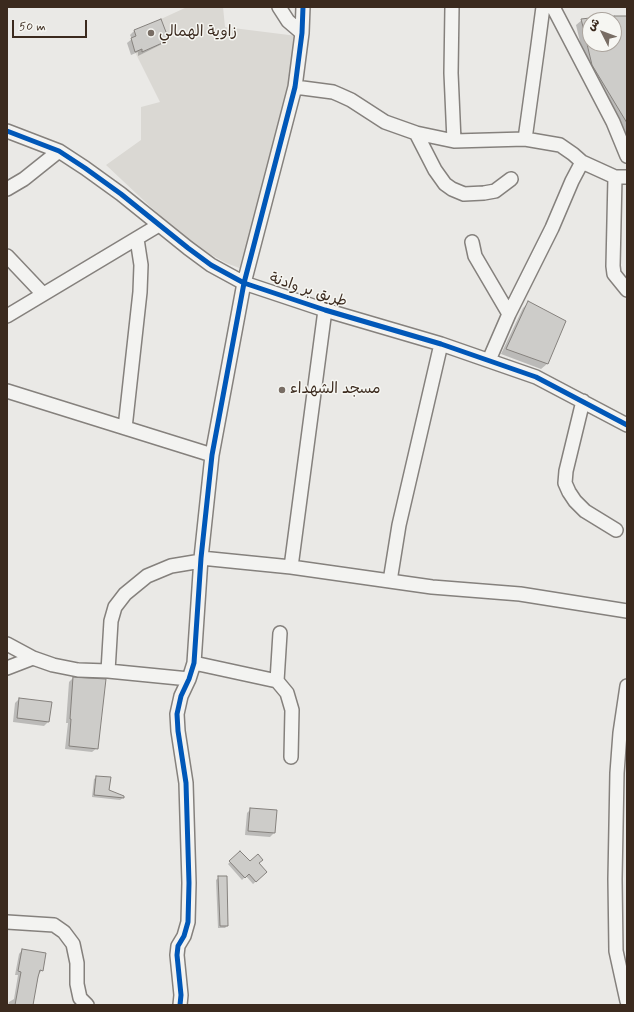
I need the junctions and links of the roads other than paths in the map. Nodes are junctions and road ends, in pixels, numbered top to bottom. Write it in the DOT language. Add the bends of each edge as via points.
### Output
graph roads {
  1 [pos="279,7"];
  2 [pos="303,7"];
  3 [pos="452,7"];
  4 [pos="549,7"];
  5 [pos="302,33"];
  6 [pos="295,87"];
  7 [pos="7,131"];
  8 [pos="416,133"];
  9 [pos="525,139"];
  10 [pos="454,141"];
  11 [pos="59,151"];
  12 [pos="627,156"];
  13 [pos="582,162"];
  14 [pos="621,177"];
  15 [pos="511,180"];
  16 [pos="7,189"];
  17 [pos="159,225"];
  18 [pos="137,239"];
  19 [pos="472,242"];
  20 [pos="7,256"];
  21 [pos="244,283"];
  22 [pos="627,290"];
  23 [pos="43,294"];
  24 [pos="324,310"];
  25 [pos="509,314"];
  26 [pos="7,316"];
  27 [pos="441,344"];
  28 [pos="489,360"];
  29 [pos="7,391"];
  30 [pos="583,401"];
  31 [pos="625,419"];
  32 [pos="125,428"];
  33 [pos="212,455"];
  34 [pos="616,530"];
  35 [pos="201,560"];
  36 [pos="291,567"];
  37 [pos="390,581"];
  38 [pos="627,611"];
  39 [pos="280,633"];
  40 [pos="7,644"];
  41 [pos="33,658"];
  42 [pos="194,663"];
  43 [pos="7,668"];
  44 [pos="108,672"];
  45 [pos="189,679"];
  46 [pos="277,680"];
  47 [pos="627,686"];
  48 [pos="291,757"];
  49 [pos="7,922"];
  50 [pos="627,1001"];
  51 [pos="87,1005"];
  52 [pos="180,1005"];
  1 -- 5 [label="street"];
  2 -- 5 [label="street"];
  3 -- 10 [label="street"];
  4 -- 9 [label="street"];
  4 -- 12 [label="street" via="613,122"];
  5 -- 6 [label="street"];
  6 -- 8 [label="street" via="340,94 385,122"];
  6 -- 21 [label="street"];
  7 -- 11 [label="street, طريق بر وادنة"];
  8 -- 10 [label="street"];
  8 -- 15 [label="street" via="435,170 452,189 464,194 484,193 495,190"];
  9 -- 10 [label="street"];
  9 -- 13 [label="street" via="560,145"];
  11 -- 16 [label="street"];
  11 -- 17 [label="street, طريق بر وادنة" via="121,194"];
  13 -- 14 [label="street"];
  13 -- 25 [label="street"];
  14 -- 22 [label="street" via="613,266 614,274"];
  17 -- 18 [label="street"];
  17 -- 21 [label="street, طريق بر وادنة" via="211,265"];
  18 -- 23 [label="street"];
  18 -- 32 [label="street" via="141,265 140,292"];
  19 -- 25 [label="street" via="475,256"];
  20 -- 23 [label="street"];
  21 -- 24 [label="street, طريق بر وادنة"];
  21 -- 33 [label="street"];
  23 -- 26 [label="street"];
  24 -- 27 [label="street, طريق بر وادنة"];
  24 -- 36 [label="street"];
  25 -- 28 [label="street"];
  27 -- 28 [label="street, طريق بر وادنة"];
  27 -- 37 [label="street" via="399,525"];
  28 -- 30 [label="street, طريق بر وادنة" via="536,377"];
  29 -- 32 [label="street"];
  30 -- 31 [label="street, طريق بر وادنة"];
  30 -- 34 [label="street" via="565,483 575,502"];
  32 -- 33 [label="street"];
  33 -- 35 [label="street"];
  35 -- 36 [label="street"];
  35 -- 42 [label="street"];
  35 -- 44 [label="street" via="171,566 147,576 125,594 115,607 111,621"];
  36 -- 37 [label="street"];
  37 -- 38 [label="street" via="520,594"];
  39 -- 46 [label="street"];
  40 -- 41 [label="street"];
  41 -- 43 [label="street"];
  41 -- 44 [label="street" via="78,670"];
  42 -- 45 [label="street"];
  42 -- 46 [label="street"];
  44 -- 45 [label="street"];
  45 -- 52 [label="street" via="181,696 177,714 186,783 189,883 188,922 177,955"];
  46 -- 48 [label="street" via="287,693 292,710"];
  47 -- 50 [label="street" via="617,773 615,879 616,951"];
  49 -- 51 [label="street" via="54,925 64,932 73,944 80,998"];
}
